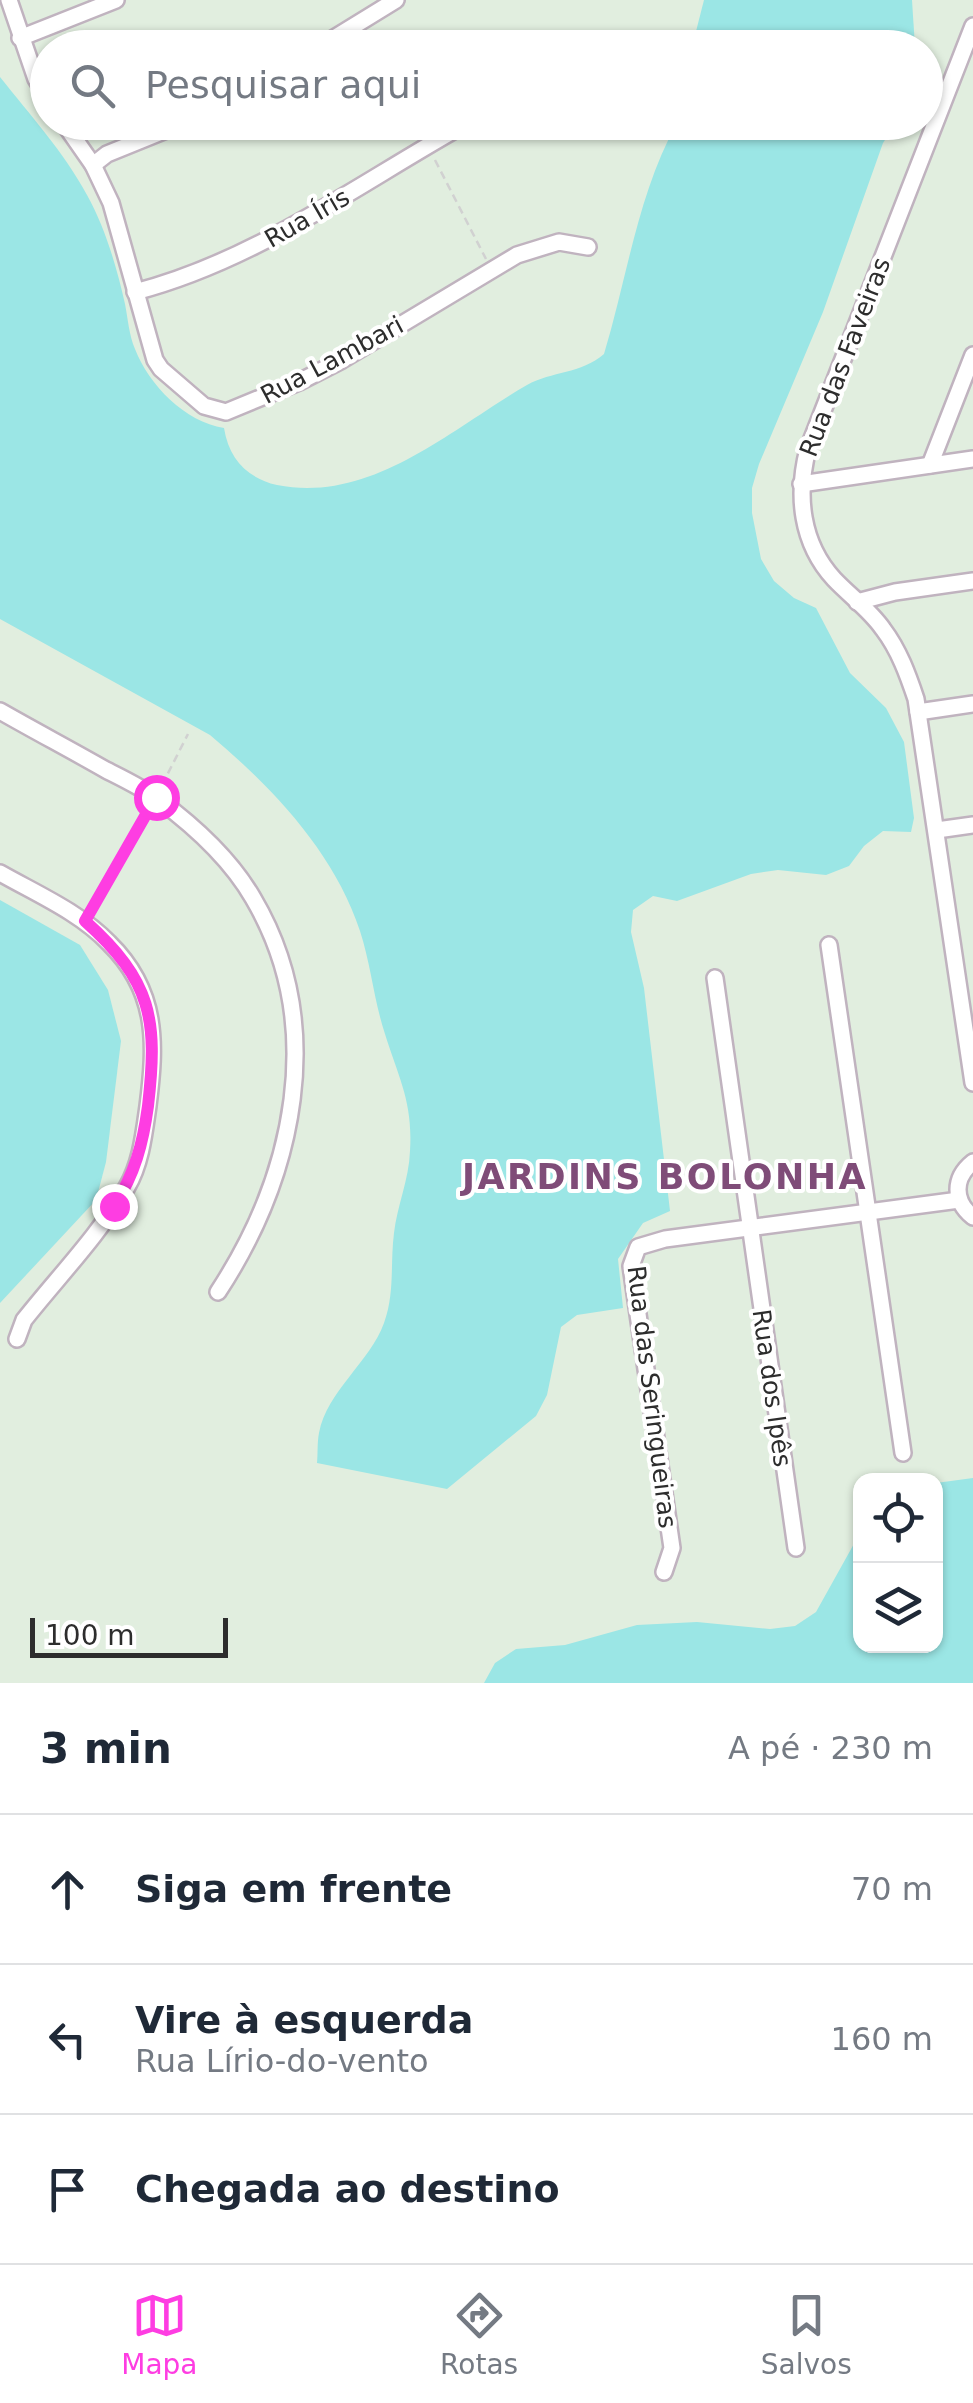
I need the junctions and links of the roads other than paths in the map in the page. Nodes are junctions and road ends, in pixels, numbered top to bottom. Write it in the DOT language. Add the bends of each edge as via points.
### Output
graph roads {
  1 [pos="9,0"];
  2 [pos="116,0"];
  3 [pos="396,0"];
  4 [pos="973,26"];
  5 [pos="40,30"];
  6 [pos="347,30"];
  7 [pos="30,34"];
  8 [pos="20,38"];
  9 [pos="30,64"];
  10 [pos="943,103"];
  11 [pos="76,140"];
  12 [pos="142,140"];
  13 [pos="437,140"];
  14 [pos="928,140"];
  15 [pos="93,165"];
  16 [pos="588,247"];
  17 [pos="135,292"];
  18 [pos="973,355"];
  19 [pos="973,459"];
  20 [pos="930,465"];
  21 [pos="801,484"];
  22 [pos="973,580"];
  23 [pos="857,602"];
  24 [pos="973,704"];
  25 [pos="0,711"];
  26 [pos="918,712"];
  27 [pos="973,825"];
  28 [pos="936,830"];
  29 [pos="0,873"];
  30 [pos="829,945"];
  31 [pos="973,949"];
  32 [pos="954,952"];
  33 [pos="715,978"];
  34 [pos="972,1075"];
  35 [pos="973,1162"];
  36 [pos="958,1200"];
  37 [pos="868,1211"];
  38 [pos="973,1217"];
  39 [pos="748,1228"];
  40 [pos="218,1292"];
  41 [pos="17,1339"];
  42 [pos="903,1452"];
  43 [pos="796,1548"];
  44 [pos="664,1572"];
  1 -- 8 [label="street"];
  2 -- 5 [label="street"];
  3 -- 6 [label="street"];
  4 -- 10 [label="street, Rua das Faveiras"];
  7 -- 8 [label="street"];
  8 -- 9 [label="street"];
  11 -- 15 [label="street, Rua Lambari"];
  12 -- 15 [label="street"];
  13 -- 17 [label="street, Rua Íris" via="252,250"];
  14 -- 21 [label="street, Rua das Faveiras" via="808,448"];
  15 -- 17 [label="street, Rua Lambari"];
  16 -- 17 [label="street, Rua Lambari" via="559,242 518,255 342,360 226,412 204,406 160,369"];
  18 -- 20 [label="street"];
  19 -- 20 [label="street"];
  20 -- 21 [label="street"];
  21 -- 23 [label="street, Rua das Faveiras" via="812,545"];
  22 -- 23 [label="street"];
  23 -- 26 [label="street, Rua das Faveiras" via="896,649"];
  24 -- 26 [label="street"];
  25 -- 40 [label="street" via="156,797 202,836 253,897 285,975 294,1081 286,1146 255,1231"];
  26 -- 28 [label="street, Rua das Faveiras"];
  27 -- 28 [label="street"];
  28 -- 32 [label="street, Rua das Faveiras"];
  29 -- 41 [label="street" via="85,921 122,958 145,998 153,1063 145,1130 128,1186 24,1320"];
  30 -- 37 [label="street"];
  31 -- 32 [label="street"];
  32 -- 34 [label="street, Rua das Faveiras"];
  33 -- 39 [label="street, Rua dos Ipês"];
  35 -- 36 [label="street" via="959,1178"];
  36 -- 37 [label="street, Rua das Seringueiras"];
  36 -- 38 [label="street"];
  37 -- 39 [label="street, Rua das Seringueiras"];
  37 -- 42 [label="street"];
  39 -- 43 [label="street, Rua dos Ipês"];
  39 -- 44 [label="street, Rua das Seringueiras" via="648,1242 632,1257 672,1548"];
}
